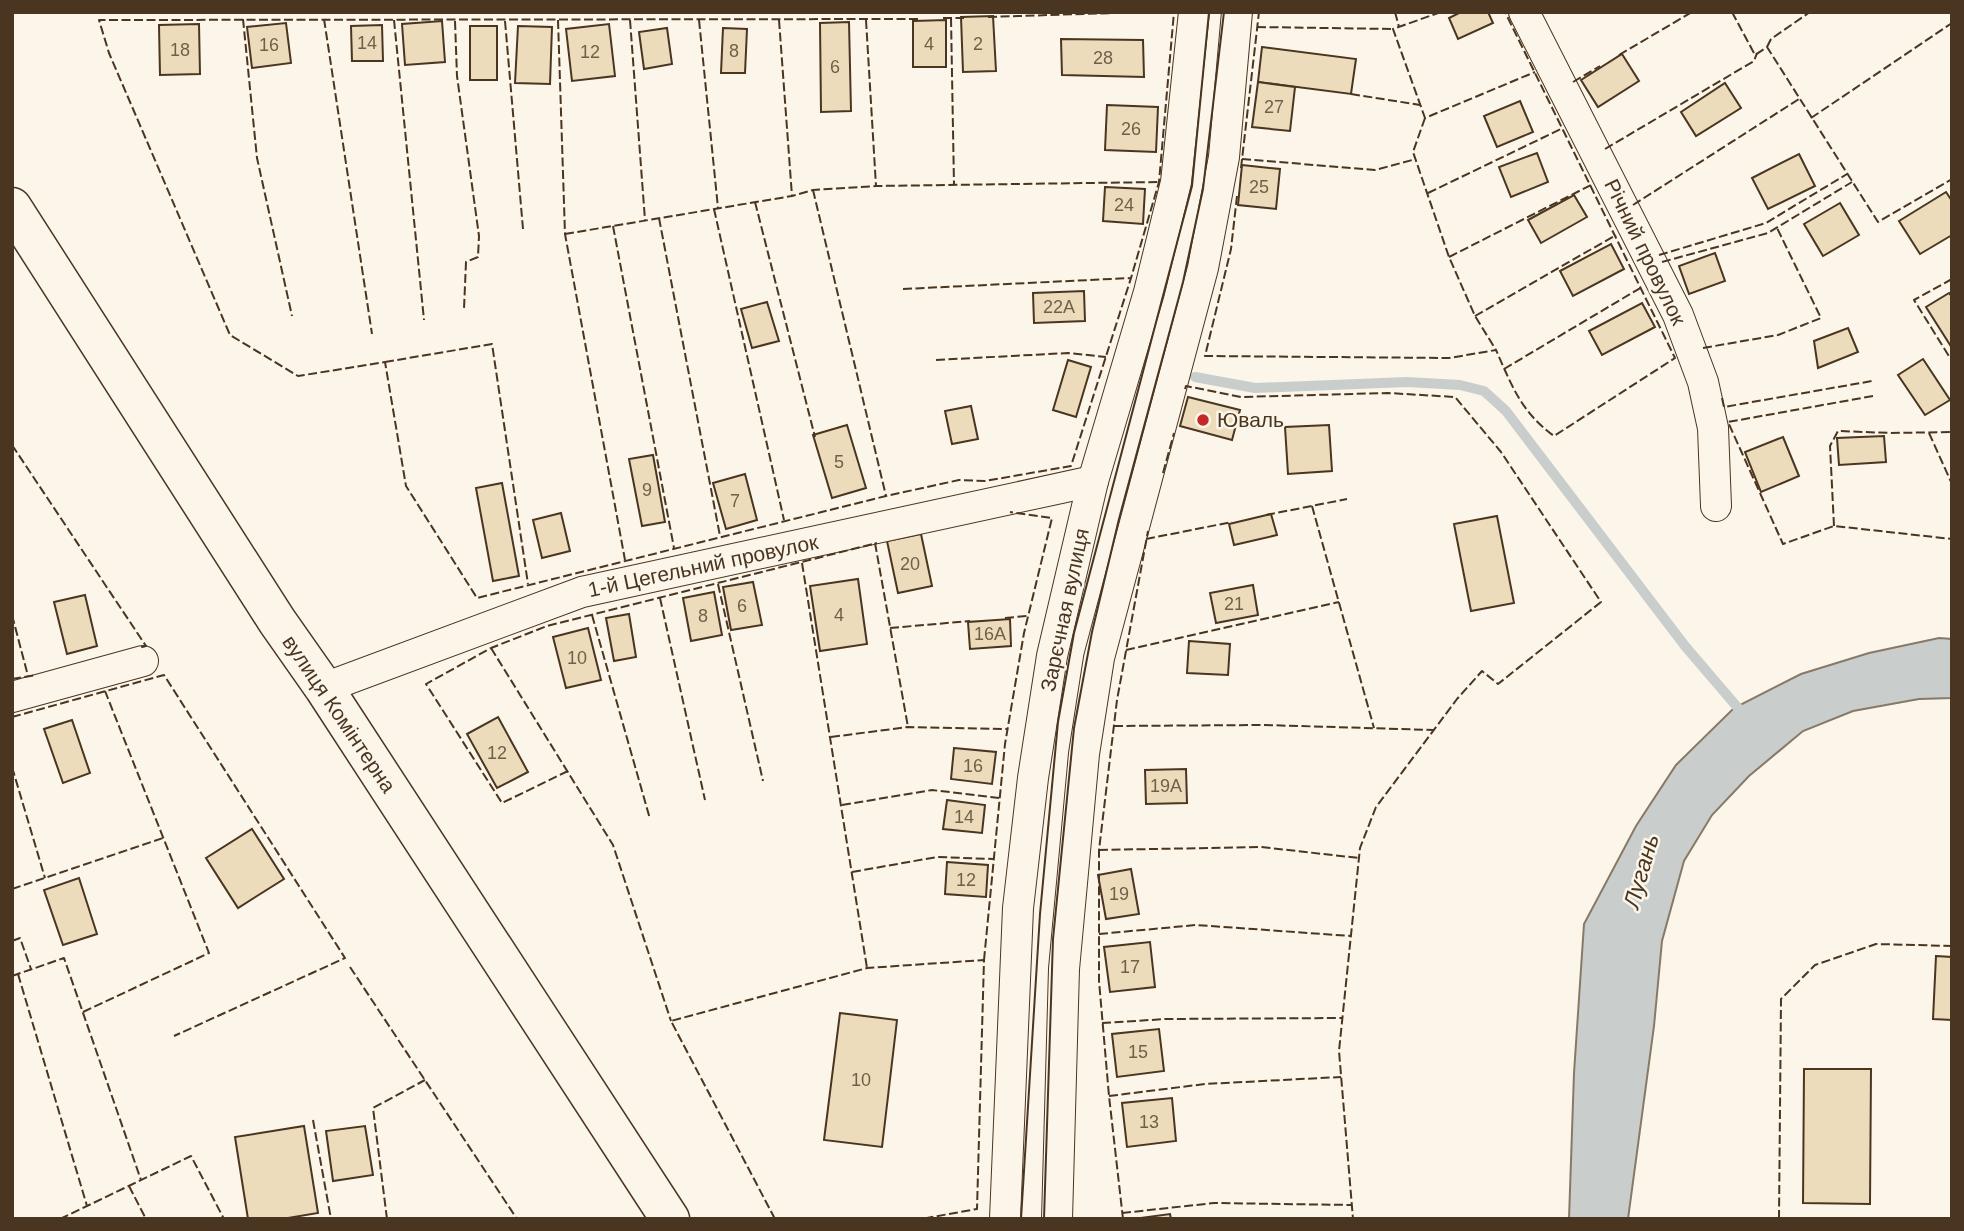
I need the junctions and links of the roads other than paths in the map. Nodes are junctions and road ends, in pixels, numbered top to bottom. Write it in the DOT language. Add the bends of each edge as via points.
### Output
graph roads {
  1 [pos="1194,12"];
  2 [pos="1237,12"];
  3 [pos="1524,12"];
  4 [pos="12,207"];
  5 [pos="1093,481"];
  6 [pos="1716,506"];
  7 [pos="143,661"];
  8 [pos="324,688"];
  9 [pos="12,697"];
  10 [pos="670,1219"];
  11 [pos="1005,1219"];
  12 [pos="1057,1219"];
  1 -- 5 [label="street, Зарєчная вулиця" via="1176,182"];
  2 -- 12 [label="street, Зарєчная вулиця" via="1224,157 1203,268 1099,658 1084,754 1064,969"];
  3 -- 6 [label="street, Річний провулок" via="1682,326 1703,382 1713,428"];
  4 -- 8 [label="main road, вулиця Комінтерна"];
  5 -- 8 [label="street, 1-й Цегельний провулок" via="582,592"];
  5 -- 11 [label="street, Зарєчная вулиця" via="1052,656 1033,778 1018,908"];
  7 -- 9 [label="street"];
  8 -- 10 [label="main road, вулиця Комінтерна"];
}
